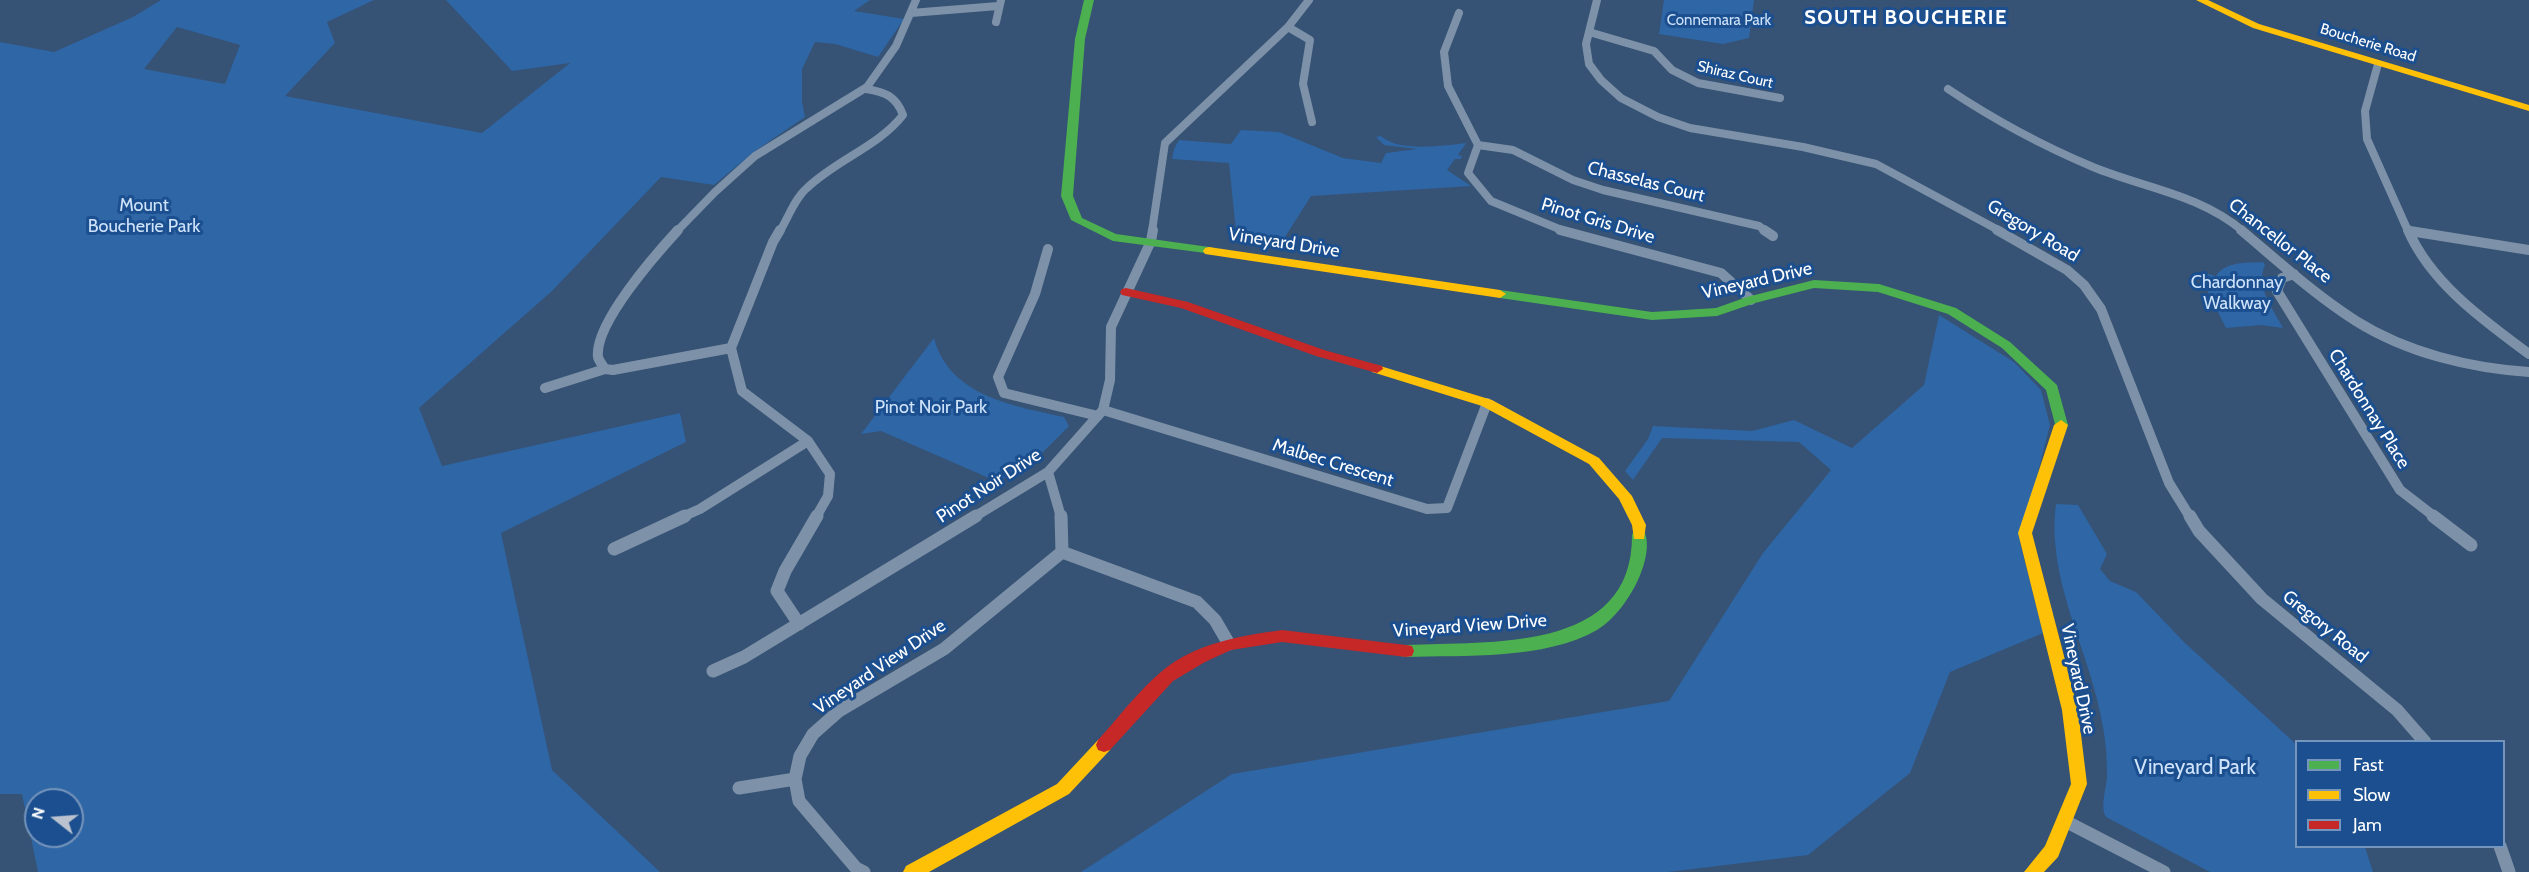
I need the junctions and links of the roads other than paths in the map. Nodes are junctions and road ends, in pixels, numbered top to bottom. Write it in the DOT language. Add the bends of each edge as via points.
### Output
graph roads {
  1 [pos="916,0"];
  2 [pos="1089,0"];
  3 [pos="1309,0"];
  4 [pos="1598,0"];
  5 [pos="2201,0"];
  6 [pos="999,3"];
  7 [pos="911,13"];
  8 [pos="1460,13"];
  9 [pos="996,22"];
  10 [pos="1288,27"];
  11 [pos="1589,32"];
  12 [pos="2378,64"];
  13 [pos="866,89"];
  14 [pos="1948,89"];
  15 [pos="1780,98"];
  16 [pos="2529,108"];
  17 [pos="1312,122"];
  18 [pos="1478,145"];
  19 [pos="2410,231"];
  20 [pos="1773,236"];
  21 [pos="1150,241"];
  22 [pos="1048,249"];
  23 [pos="2529,250"];
  24 [pos="2294,274"];
  25 [pos="1126,292"];
  26 [pos="1751,300"];
  27 [pos="731,348"];
  28 [pos="2529,354"];
  29 [pos="605,369"];
  30 [pos="2529,372"];
  31 [pos="545,388"];
  32 [pos="1487,403"];
  33 [pos="1100,413"];
  34 [pos="808,441"];
  35 [pos="1048,472"];
  36 [pos="2471,545"];
  37 [pos="614,549"];
  38 [pos="1062,552"];
  39 [pos="799,624"];
  40 [pos="1229,644"];
  41 [pos="713,671"];
  42 [pos="2424,740"];
  43 [pos="795,778"];
  44 [pos="739,788"];
  45 [pos="2065,821"];
  46 [pos="2501,848"];
  47 [pos="864,872"];
  48 [pos="912,872"];
  49 [pos="2033,872"];
  50 [pos="2164,872"];
  51 [pos="2509,872"];
  1 -- 7 [label="street"];
  2 -- 21 [label="street, Vineyard Drive" via="1080,39 1068,196 1077,220 1113,237"];
  3 -- 10 [label="street, Pinot Noir Drive"];
  4 -- 11 [label="street, Gregory Road"];
  5 -- 12 [label="street, Boucherie Road" via="2256,26"];
  6 -- 7 [label="street" via="978,9"];
  6 -- 9 [label="street"];
  7 -- 13 [label="street"];
  8 -- 18 [label="street" via="1444,52 1448,86"];
  10 -- 17 [label="street" via="1310,40 1303,84"];
  10 -- 21 [label="street, Pinot Noir Drive" via="1165,143"];
  11 -- 15 [label="street, Shiraz Court" via="1654,51 1672,70 1698,83"];
  11 -- 42 [label="street, Gregory Road" via="1586,44 1590,64 1601,80 1621,98 1658,117 1690,128 1876,164 2067,270 2101,309 2169,483 2199,531 2262,599 2397,710"];
  12 -- 16 [label="street, Boucherie Road"];
  12 -- 19 [label="street" via="2365,111 2367,139"];
  13 -- 27 [label="street" via="886,92 900,103 903,115 893,128 806,189 772,242"];
  13 -- 29 [label="street" via="752,157 704,201 639,276 611,316 598,357"];
  14 -- 24 [label="street, Chancellor Place" via="1984,113 2093,167 2196,201 2225,216"];
  18 -- 20 [label="street, Chasselas Court" via="1513,150 1573,180 1603,190 1759,226"];
  18 -- 26 [label="street, Pinot Gris Drive" via="1468,173 1491,201 1566,232 1721,273"];
  19 -- 23 [label="street"];
  19 -- 28 [label="street" via="2414,244 2443,283"];
  21 -- 25 [label="street, Pinot Noir Drive"];
  21 -- 26 [label="street, Vineyard Drive" via="1652,316 1717,312"];
  22 -- 33 [label="street" via="1035,294 998,377 1004,393"];
  24 -- 30 [label="street, Chancellor Place" via="2356,321 2414,350 2487,369"];
  24 -- 36 [label="street, Chardonnay Place" via="2282,278 2277,291 2400,490"];
  25 -- 32 [label="street, Vineyard View Drive" via="1184,305 1320,353"];
  25 -- 33 [label="street, Pinot Noir Drive" via="1111,327 1110,381"];
  26 -- 45 [label="street, Vineyard Drive" via="1814,284 1879,288 1952,311 2006,345 2052,388 2062,422 2025,533 2070,710 2079,784"];
  27 -- 29 [label="street"];
  27 -- 34 [label="street" via="742,391"];
  29 -- 31 [label="street"];
  32 -- 33 [label="street, Malbec Crescent" via="1446,508 1427,510"];
  32 -- 40 [label="street, Vineyard View Drive" via="1594,461 1625,496 1639,525 1640,549 1634,575 1616,604 1591,626 1547,642 1401,651 1282,636"];
  33 -- 35 [label="street, Pinot Noir Drive"];
  34 -- 37 [label="street" via="700,509"];
  34 -- 39 [label="street" via="830,474 828,496 777,591"];
  35 -- 38 [label="street" via="1059,500"];
  35 -- 39 [label="street, Pinot Noir Drive"];
  38 -- 40 [label="street" via="1197,602 1215,620"];
  38 -- 43 [label="street, Vineyard View Drive" via="944,649 839,711 813,734 800,756"];
  39 -- 41 [label="street, Pinot Noir Drive"];
  40 -- 48 [label="street, Vineyard View Drive" via="1167,676 1063,789"];
  43 -- 44 [label="street"];
  43 -- 47 [label="street" via="799,801 856,868"];
  45 -- 49 [label="street, Vineyard Drive" via="2052,851"];
  45 -- 50 [label="street"];
  46 -- 51 [label="street"];
}
